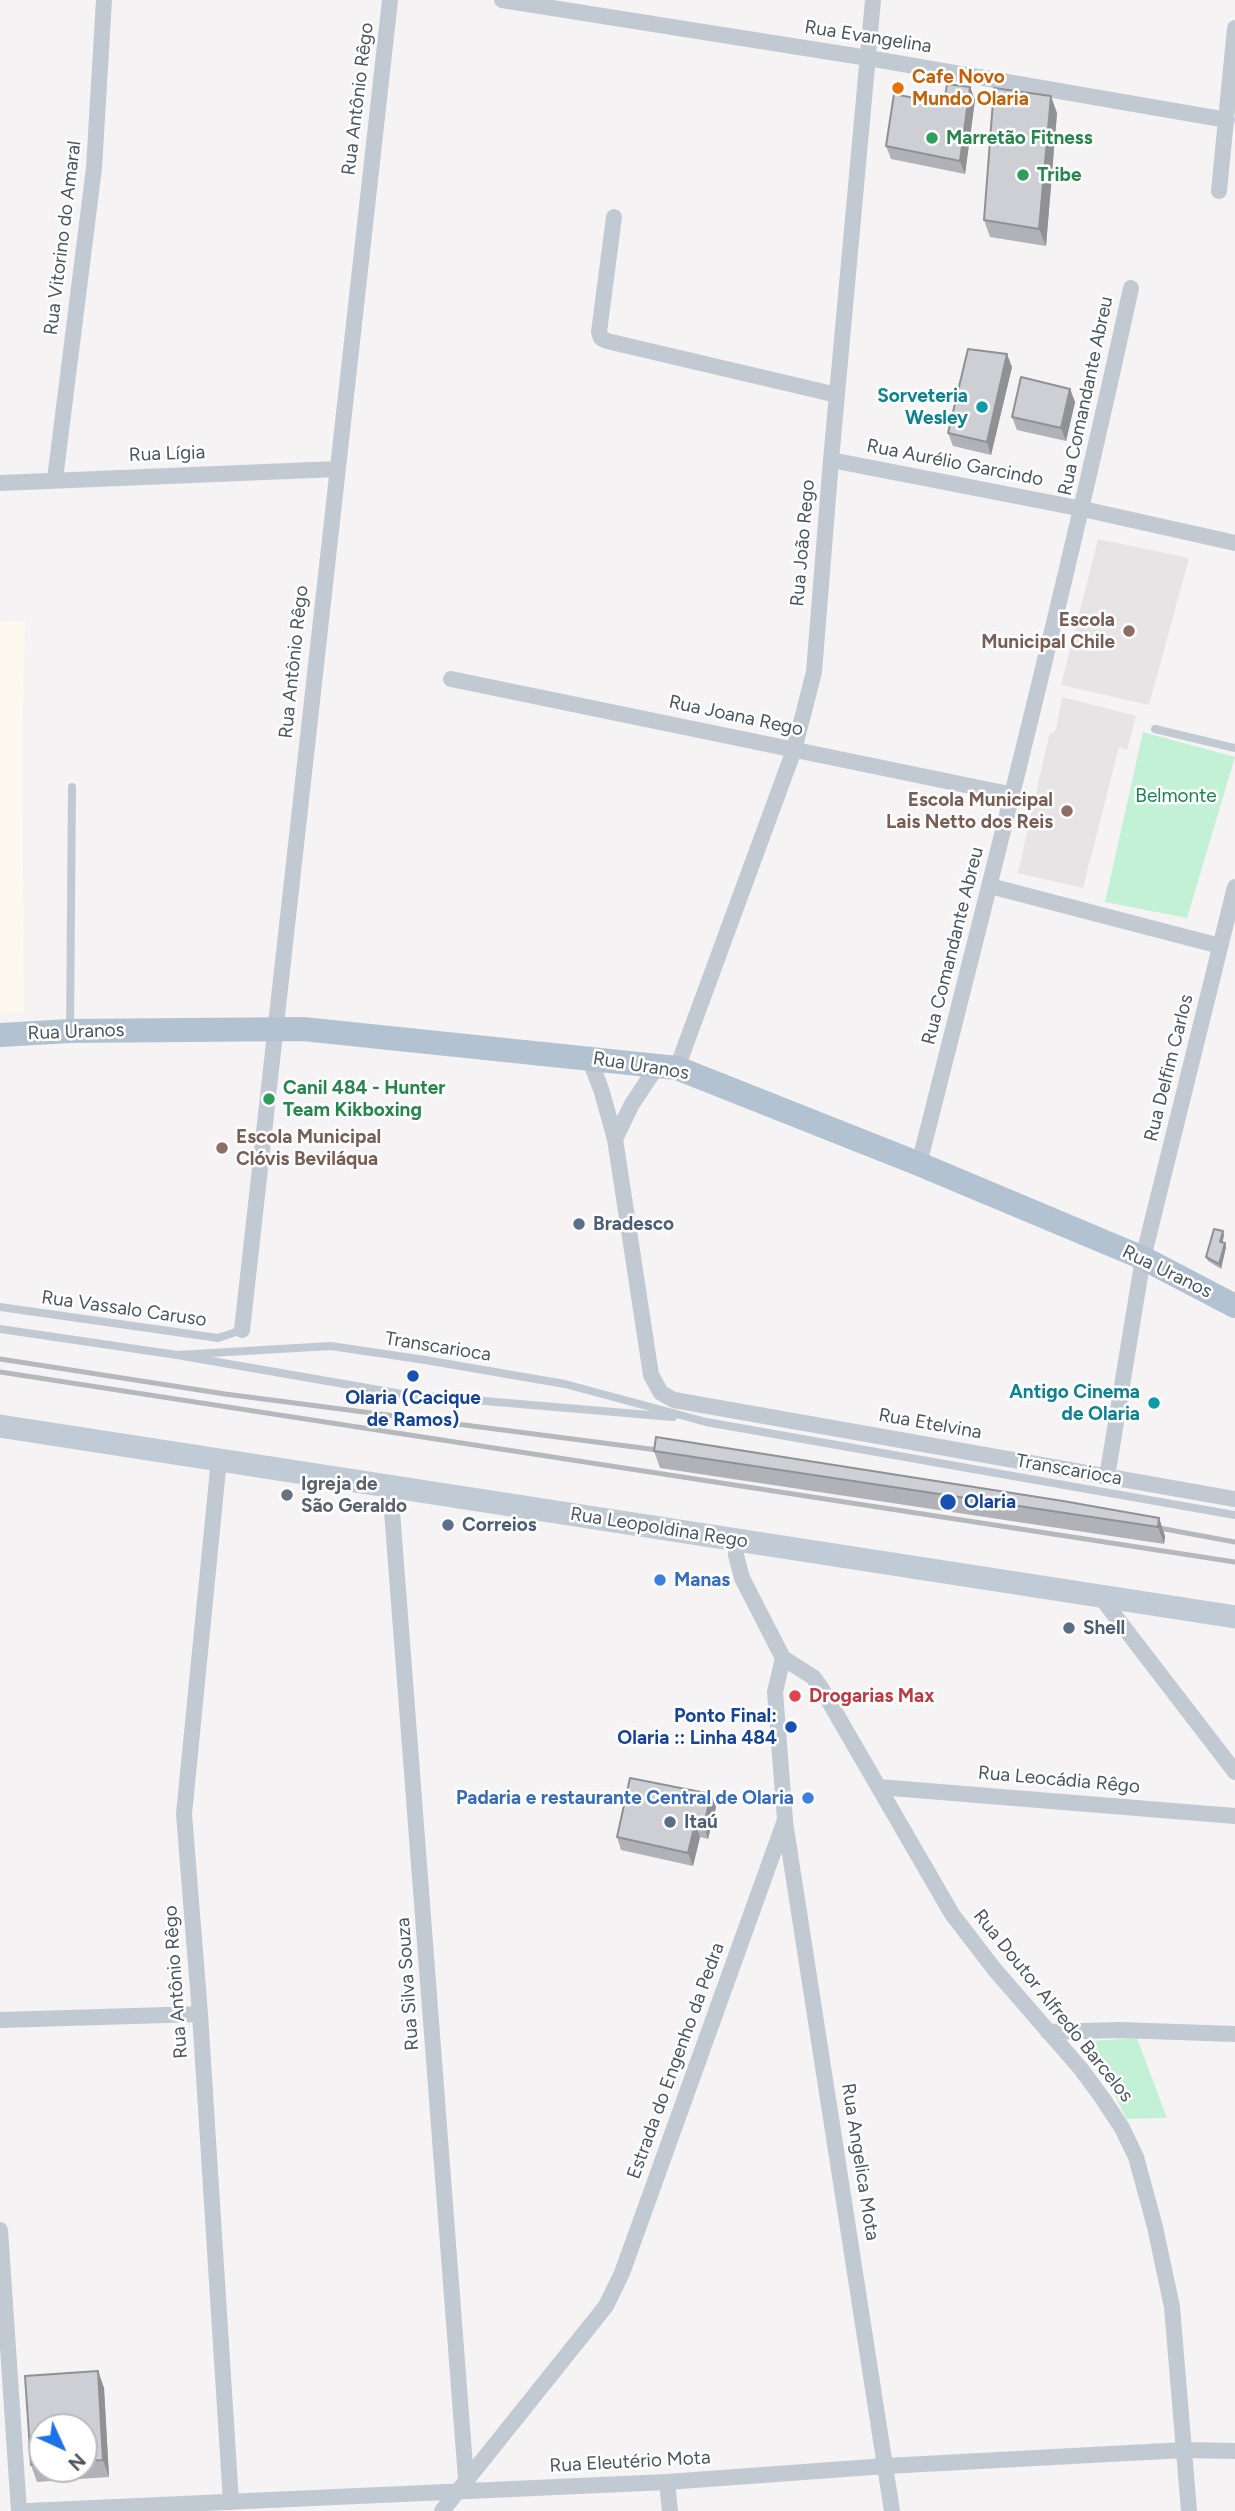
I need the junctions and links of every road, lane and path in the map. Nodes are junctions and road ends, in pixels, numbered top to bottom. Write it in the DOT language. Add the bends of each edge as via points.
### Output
graph roads {
  1 [pos="104,0"];
  2 [pos="390,0"];
  3 [pos="502,0"];
  4 [pos="873,0"];
  5 [pos="1235,28"];
  6 [pos="867,58"];
  7 [pos="1227,120"];
  8 [pos="1219,191"];
  9 [pos="614,217"];
  10 [pos="1131,288"];
  11 [pos="837,395"];
  12 [pos="831,460"];
  13 [pos="337,469"];
  14 [pos="55,479"];
  15 [pos="0,483"];
  16 [pos="1083,509"];
  17 [pos="1235,543"];
  18 [pos="451,679"];
  19 [pos="1155,729"];
  20 [pos="1235,748"];
  21 [pos="794,750"];
  22 [pos="72,787"];
  23 [pos="1014,795"];
  24 [pos="990,886"];
  25 [pos="1235,887"];
  26 [pos="1220,946"];
  27 [pos="275,1028"];
  28 [pos="70,1031"];
  29 [pos="0,1035"];
  30 [pos="589,1058"];
  31 [pos="667,1067"];
  32 [pos="615,1139"];
  33 [pos="919,1164"];
  34 [pos="1143,1258"];
  35 [pos="1235,1306"];
  36 [pos="0,1307"];
  37 [pos="0,1329"];
  38 [pos="243,1329"];
  39 [pos="177,1355"];
  40 [pos="690,1418"];
  41 [pos="0,1426"];
  42 [pos="219,1459"];
  43 [pos="1107,1477"];
  44 [pos="390,1485"];
  45 [pos="1235,1499"];
  46 [pos="1235,1515"];
  47 [pos="737,1540"];
  48 [pos="1099,1595"];
  49 [pos="1235,1617"];
  50 [pos="783,1658"];
  51 [pos="1235,1772"];
  52 [pos="879,1787"];
  53 [pos="1235,1816"];
  54 [pos="785,1820"];
  55 [pos="200,2014"];
  56 [pos="0,2020"];
  57 [pos="1048,2032"];
  58 [pos="1235,2034"];
  59 [pos="0,2230"];
  60 [pos="1185,2450"];
  61 [pos="1235,2451"];
  62 [pos="886,2466"];
  63 [pos="667,2482"];
  64 [pos="462,2485"];
  65 [pos="231,2502"];
  66 [pos="19,2511"];
  67 [pos="27,2511"];
  68 [pos="442,2511"];
  69 [pos="670,2511"];
  70 [pos="892,2511"];
  71 [pos="1189,2511"];
  1 -- 14 [label="street, Rua Vitorino do Amaral" via="94,168"];
  2 -- 13 [label="street, Rua Antônio Rêgo"];
  3 -- 6 [label="street, Rua Evangelina"];
  4 -- 6 [label="street, Rua João Rego"];
  5 -- 7 [label="street"];
  6 -- 7 [label="street, Rua Evangelina"];
  6 -- 11 [label="street, Rua João Rego"];
  7 -- 8 [label="street"];
  9 -- 11 [label="street" via="601,338"];
  10 -- 16 [label="street, Rua Comandante Abreu"];
  11 -- 12 [label="street, Rua João Rego"];
  12 -- 16 [label="street, Rua Aurélio Garcindo"];
  12 -- 21 [label="street, Rua João Rego" via="814,672"];
  13 -- 14 [label="street, Rua Lígia"];
  13 -- 27 [label="street, Rua Antônio Rêgo"];
  14 -- 15 [label="street, Rua Lígia"];
  16 -- 17 [label="street, Rua Aurélio Garcindo"];
  16 -- 23 [label="street, Rua Comandante Abreu"];
  18 -- 21 [label="street, Rua Joana Rego"];
  19 -- 20 [label="lane"];
  21 -- 23 [label="street, Rua Joana Rego"];
  21 -- 31 [label="street, Rua João Rego"];
  22 -- 28 [label="lane"];
  23 -- 24 [label="street, Rua Comandante Abreu"];
  24 -- 26 [label="street"];
  24 -- 33 [label="street, Rua Comandante Abreu"];
  25 -- 26 [label="street, Rua Delfim Carlos"];
  26 -- 34 [label="street, Rua Delfim Carlos"];
  27 -- 28 [label="main road, Rua Uranos"];
  27 -- 30 [label="main road, Rua Uranos"];
  27 -- 38 [label="street, Rua Antônio Rêgo"];
  28 -- 29 [label="main road, Rua Uranos"];
  30 -- 31 [label="main road, Rua Uranos"];
  30 -- 32 [label="street"];
  31 -- 32 [label="street" via="632,1104"];
  31 -- 33 [label="main road, Rua Uranos"];
  32 -- 43 [label="street, Rua Etelvina" via="651,1375 661,1394 674,1400"];
  33 -- 34 [label="main road, Rua Uranos"];
  34 -- 35 [label="main road, Rua Uranos"];
  34 -- 43 [label="street, Rua Delfim Carlos"];
  36 -- 38 [label="lane, Rua Vassalo Caruso" via="218,1338"];
  37 -- 39 [label="lane, Transcarioca"];
  39 -- 40 [label="lane, Transcarioca" via="402,1394"];
  39 -- 40 [label="lane, Transcarioca" via="331,1346 565,1384"];
  40 -- 46 [label="lane, Transcarioca"];
  41 -- 42 [label="main road, Rua Leopoldina Rego"];
  42 -- 44 [label="main road, Rua Leopoldina Rego"];
  42 -- 55 [label="street, Rua Antônio Rêgo" via="184,1814"];
  43 -- 45 [label="street, Rua Etelvina"];
  44 -- 47 [label="main road, Rua Leopoldina Rego"];
  44 -- 64 [label="street, Rua Silva Souza"];
  47 -- 48 [label="main road, Rua Leopoldina Rego"];
  47 -- 50 [label="street" via="742,1578"];
  48 -- 49 [label="main road, Rua Leopoldina Rego"];
  48 -- 51 [label="street"];
  50 -- 52 [label="street, Rua Doutor Alfredo Barcelos" via="820,1686"];
  50 -- 54 [label="street, Estrada do Engenho da Pedra" via="775,1692"];
  52 -- 53 [label="street, Rua Leocádia Rêgo"];
  52 -- 57 [label="street, Rua Doutor Alfredo Barcelos" via="952,1914"];
  54 -- 62 [label="street, Rua Angelica Mota"];
  54 -- 64 [label="street, Estrada do Engenho da Pedra" via="622,2273 606,2306"];
  55 -- 56 [label="street"];
  55 -- 65 [label="street, Rua Antônio Rêgo"];
  57 -- 58 [label="street"];
  57 -- 60 [label="street, Rua Doutor Alfredo Barcelos" via="1103,2099 1136,2157 1172,2307"];
  59 -- 66 [label="street"];
  60 -- 61 [label="street, Rua Eleutério Mota"];
  60 -- 62 [label="street, Rua Eleutério Mota"];
  60 -- 71 [label="street, Rua Doutor Alfredo Barcelos"];
  62 -- 63 [label="street, Rua Eleutério Mota"];
  62 -- 70 [label="street, Rua Angelica Mota"];
  63 -- 64 [label="street, Rua Eleutério Mota"];
  63 -- 69 [label="street"];
  64 -- 65 [label="street, Rua Eleutério Mota"];
  64 -- 68 [label="street, Estrada do Engenho da Pedra"];
  65 -- 67 [label="street, Rua Eleutério Mota"];
}
